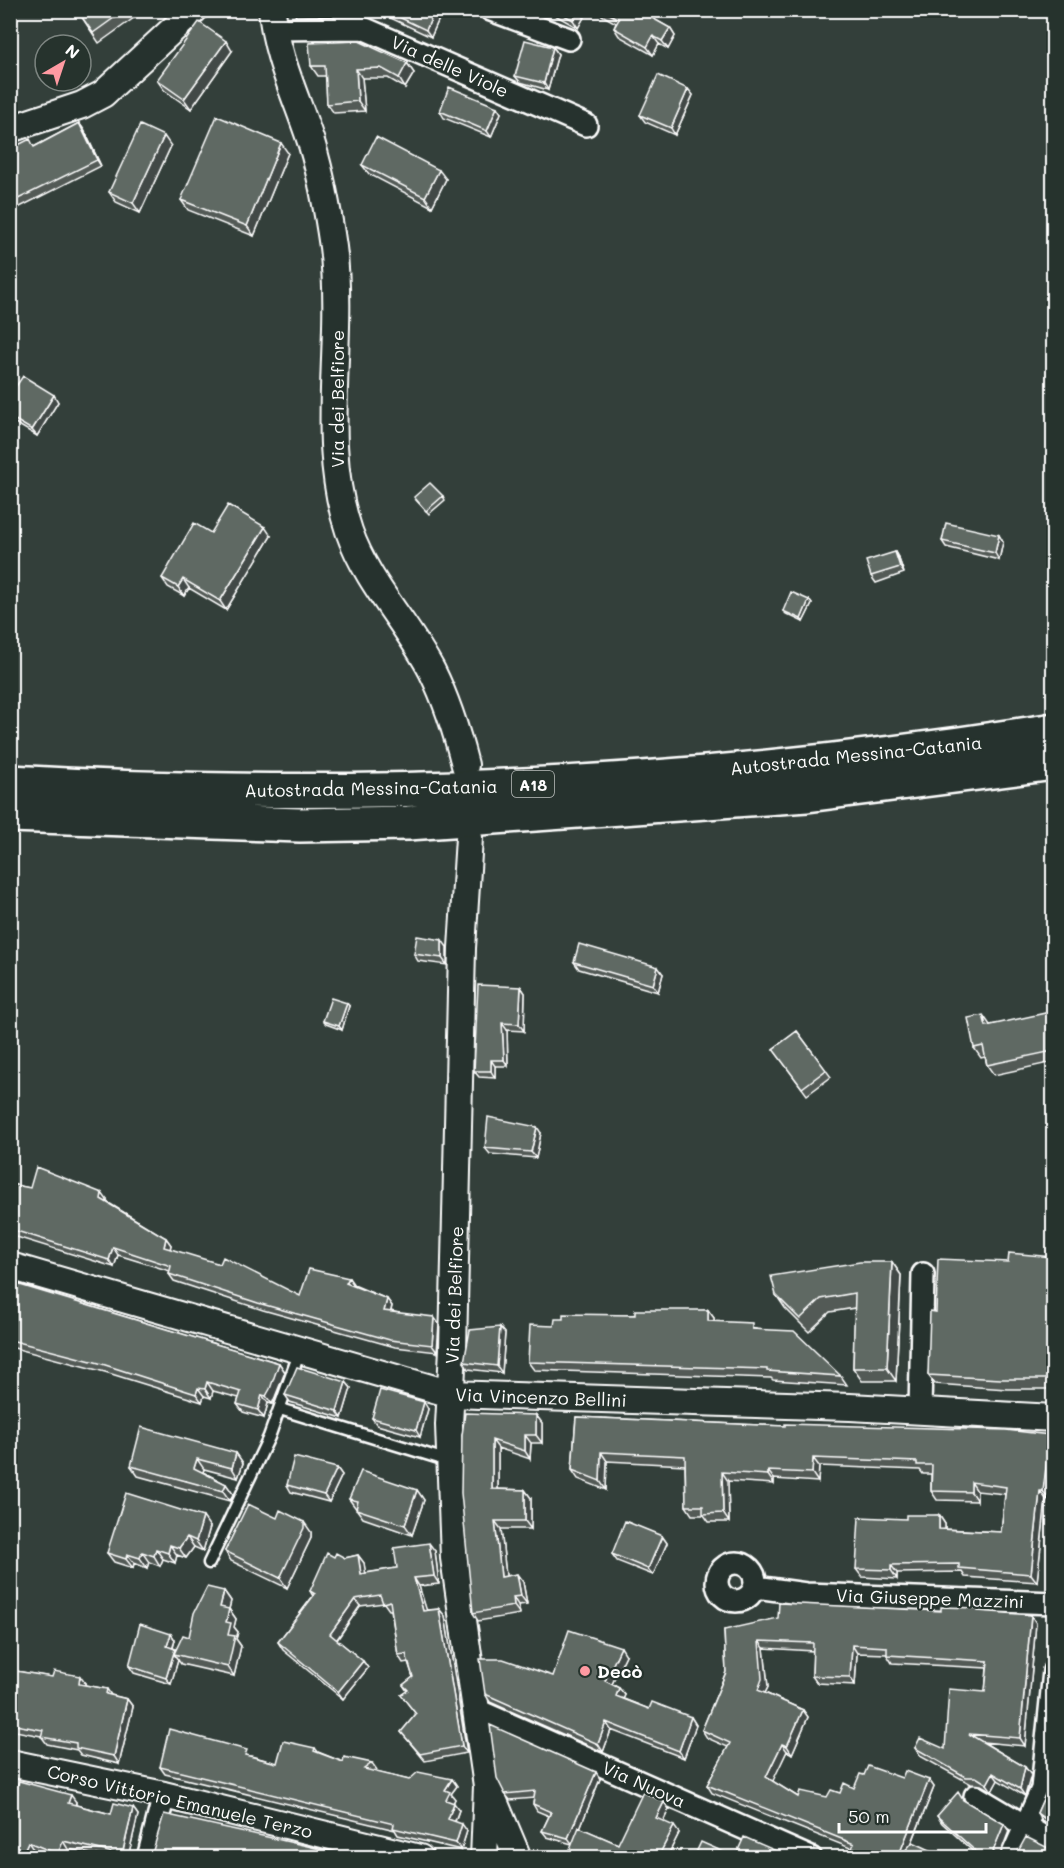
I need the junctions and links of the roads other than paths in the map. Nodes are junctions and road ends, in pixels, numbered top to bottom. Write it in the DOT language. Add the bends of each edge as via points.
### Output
graph roads {
  1 [pos="194,10"];
  2 [pos="491,10"];
  3 [pos="273,20"];
  4 [pos="569,39"];
  5 [pos="586,125"];
  6 [pos="10,129"];
  7 [pos="1053,730"];
  8 [pos="1053,763"];
  9 [pos="465,765"];
  10 [pos="10,782"];
  11 [pos="10,814"];
  12 [pos="470,838"];
  13 [pos="10,1266"];
  14 [pos="923,1274"];
  15 [pos="300,1350"];
  16 [pos="451,1394"];
  17 [pos="280,1410"];
  18 [pos="920,1410"];
  19 [pos="1053,1418"];
  20 [pos="450,1461"];
  21 [pos="209,1563"];
  22 [pos="755,1587"];
  23 [pos="1053,1603"];
  24 [pos="1053,1671"];
  25 [pos="477,1710"];
  26 [pos="10,1763"];
  27 [pos="487,1786"];
  28 [pos="164,1795"];
  29 [pos="975,1796"];
  30 [pos="1025,1826"];
  31 [pos="1053,1843"];
  32 [pos="776,1850"];
  33 [pos="148,1857"];
  34 [pos="420,1857"];
  35 [pos="484,1857"];
  36 [pos="518,1857"];
  37 [pos="811,1857"];
  38 [pos="1011,1857"];
  1 -- 6 [label="street" via="103,94"];
  2 -- 4 [label="street"];
  3 -- 5 [label="street, Via delle Viole" via="363,28"];
  3 -- 9 [label="street, Via dei Belfiore" via="327,207 338,309 334,446 346,520 361,561 431,670 453,720"];
  7 -- 10 [label="highway, Autostrada Messina-Catania / A18" via="945,747 803,762 466,787 299,792"];
  8 -- 11 [label="highway, Autostrada Messina-Catania / A18" via="807,795 408,823 277,824"];
  12 -- 16 [label="street, Via dei Belfiore" via="462,948"];
  13 -- 15 [label="street, Via Vincenzo Bellini"];
  14 -- 18 [label="street"];
  15 -- 16 [label="street, Via Vincenzo Bellini"];
  15 -- 17 [label="lane"];
  16 -- 18 [label="street, Via Vincenzo Bellini"];
  16 -- 20 [label="street, Via dei Belfiore"];
  17 -- 20 [label="lane"];
  17 -- 21 [label="lane"];
  18 -- 19 [label="street, Via Vincenzo Bellini"];
  20 -- 25 [label="street, Via dei Belfiore" via="454,1558"];
  22 -- 23 [label="street, Via Giuseppe Mazzini" via="806,1594"];
  24 -- 30 [label="street" via="1042,1789"];
  25 -- 27 [label="street, Via dei Belfiore"];
  25 -- 32 [label="street, Via Nuova"];
  26 -- 28 [label="street, Corso Vittorio Emanuele Terzo"];
  27 -- 35 [label="street"];
  27 -- 36 [label="street"];
  28 -- 33 [label="street"];
  28 -- 34 [label="street, Corso Vittorio Emanuele Terzo"];
  29 -- 30 [label="street"];
  30 -- 31 [label="street"];
  30 -- 38 [label="street"];
  32 -- 37 [label="street, Via Nuova"];
}
